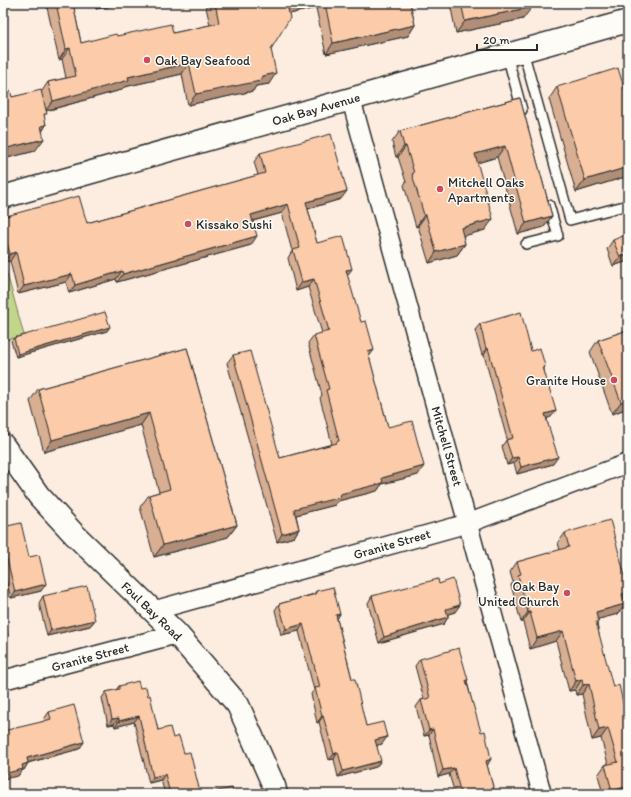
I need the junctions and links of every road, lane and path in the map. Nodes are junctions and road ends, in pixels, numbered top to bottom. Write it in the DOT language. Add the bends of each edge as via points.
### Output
graph roads {
  1 [pos="628,21"];
  2 [pos="515,53"];
  3 [pos="351,99"];
  4 [pos="524,116"];
  5 [pos="3,197"];
  6 [pos="547,199"];
  7 [pos="628,204"];
  8 [pos="526,244"];
  9 [pos="3,280"];
  10 [pos="3,323"];
  11 [pos="3,445"];
  12 [pos="628,463"];
  13 [pos="469,523"];
  14 [pos="152,611"];
  15 [pos="177,634"];
  16 [pos="3,680"];
  17 [pos="276,794"];
  18 [pos="542,794"];
  1 -- 2 [label="main road, Oak Bay Avenue"];
  2 -- 3 [label="main road, Oak Bay Avenue"];
  2 -- 4 [label="lane"];
  2 -- 7 [label="lane" via="570,220"];
  3 -- 5 [label="main road, Oak Bay Avenue"];
  3 -- 13 [label="street, Mitchell Street"];
  6 -- 8 [label="lane" via="558,236"];
  9 -- 10 [label="path" via="8,304"];
  11 -- 14 [label="main road, Foul Bay Road" via="39,496"];
  12 -- 13 [label="street, Granite Street"];
  13 -- 14 [label="street, Granite Street"];
  13 -- 18 [label="street, Mitchell Street"];
  14 -- 15 [label="main road, Foul Bay Road"];
  15 -- 16 [label="street, Granite Street"];
  15 -- 17 [label="main road, Foul Bay Road" via="238,706"];
}
